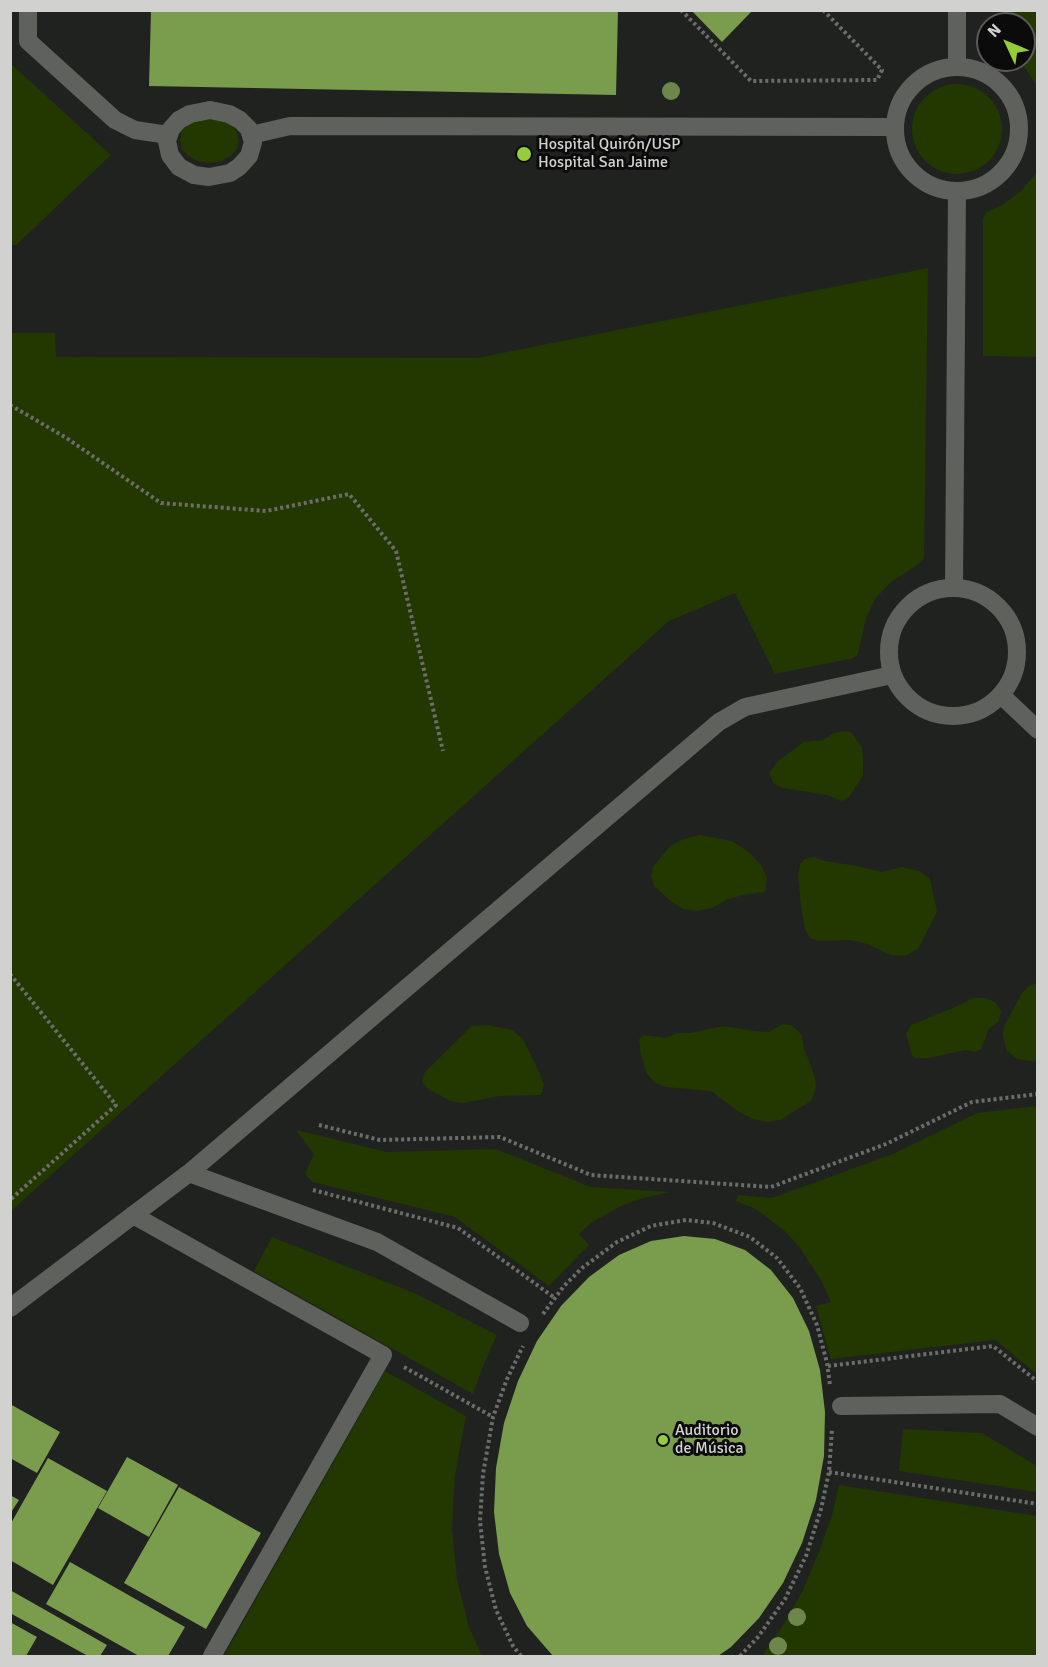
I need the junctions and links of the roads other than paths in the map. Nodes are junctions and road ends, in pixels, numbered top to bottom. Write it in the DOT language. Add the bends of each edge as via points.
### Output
graph roads {
  1 [pos="28,10"];
  2 [pos="957,10"];
  3 [pos="957,66"];
  4 [pos="895,127"];
  5 [pos="168,135"];
  6 [pos="251,135"];
  7 [pos="957,191"];
  8 [pos="954,588"];
  9 [pos="892,675"];
  10 [pos="1001,695"];
  11 [pos="1038,730"];
  12 [pos="189,1173"];
  13 [pos="134,1215"];
  14 [pos="10,1308"];
  15 [pos="529,1322"];
  16 [pos="841,1406"];
  17 [pos="1038,1427"];
  18 [pos="212,1656"];
  1 -- 5 [label="street" via="28,41 115,120 135,130"];
  2 -- 3 [label="street"];
  3 -- 4 [label="street" via="920,79 898,109"];
  3 -- 7 [label="street" via="988,75 1001,84 1015,105 1020,129 1018,145 1001,173 973,190"];
  4 -- 6 [label="street" via="290,126"];
  4 -- 7 [label="street" via="896,143 912,172 925,183"];
  5 -- 6 [label="street" via="184,116 210,110 235,117"];
  5 -- 6 [label="street" via="167,148 173,161 188,172 209,177 243,164 252,148"];
  7 -- 8 [label="street"];
  8 -- 9 [label="street" via="933,591 900,616 891,634"];
  8 -- 10 [label="street" via="978,593 998,606 1012,626 1018,650 1014,674"];
  9 -- 10 [label="street" via="903,694 920,708 941,716 963,716 984,709"];
  9 -- 12 [label="street" via="733,712"];
  10 -- 11 [label="street"];
  12 -- 13 [label="street"];
  12 -- 15 [label="street" via="377,1242"];
  13 -- 14 [label="street"];
  13 -- 18 [label="street" via="382,1355"];
  16 -- 17 [label="street" via="1000,1404"];
}
